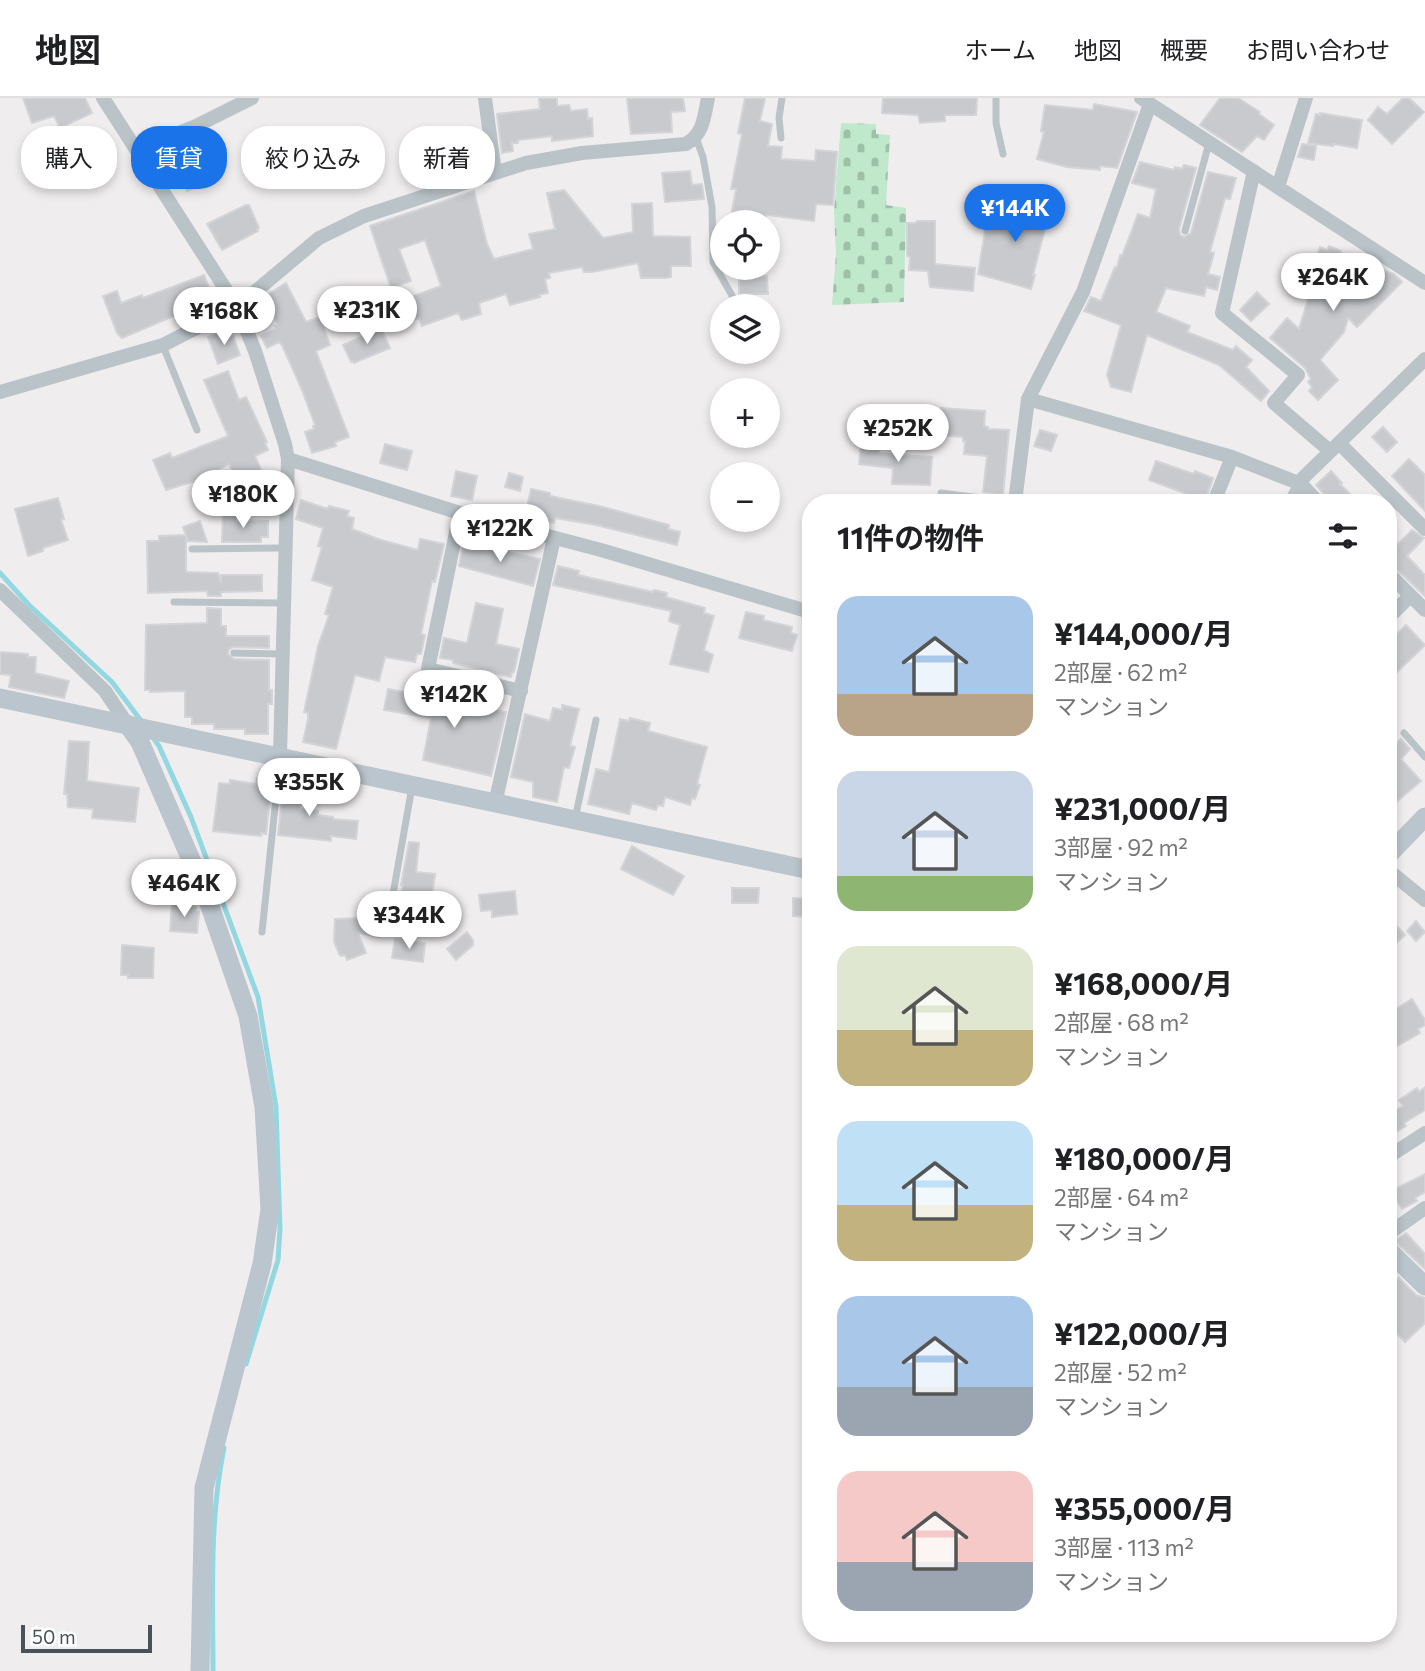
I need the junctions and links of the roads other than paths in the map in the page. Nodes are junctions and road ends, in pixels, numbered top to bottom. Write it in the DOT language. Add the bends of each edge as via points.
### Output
graph roads {
  1 [pos="103,98"];
  2 [pos="252,98"];
  3 [pos="485,98"];
  4 [pos="708,98"];
  5 [pos="782,98"];
  6 [pos="996,98"];
  7 [pos="1306,98"];
  8 [pos="1146,101"];
  9 [pos="195,126"];
  10 [pos="489,126"];
  11 [pos="696,138"];
  12 [pos="780,138"];
  13 [pos="131,142"];
  14 [pos="1209,143"];
  15 [pos="1003,154"];
  16 [pos="1254,172"];
  17 [pos="495,173"];
  18 [pos="1278,187"];
  19 [pos="161,189"];
  20 [pos="445,189"];
  21 [pos="1185,231"];
  22 [pos="1425,283"];
  23 [pos="731,294"];
  24 [pos="237,307"];
  25 [pos="163,345"];
  26 [pos="1425,359"];
  27 [pos="0,393"];
  28 [pos="1028,399"];
  29 [pos="197,430"];
  30 [pos="1335,447"];
  31 [pos="1232,457"];
  32 [pos="288,459"];
  33 [pos="1301,484"];
  34 [pos="942,493"];
  35 [pos="950,494"];
  36 [pos="1015,494"];
  37 [pos="1217,494"];
  38 [pos="1295,494"];
  39 [pos="1310,494"];
  40 [pos="1387,494"];
  41 [pos="1397,503"];
  42 [pos="460,513"];
  43 [pos="1425,529"];
  44 [pos="554,538"];
  45 [pos="285,548"];
  46 [pos="192,549"];
  47 [pos="1397,582"];
  48 [pos="0,590"];
  49 [pos="1410,596"];
  50 [pos="174,602"];
  51 [pos="285,603"];
  52 [pos="1397,609"];
  53 [pos="802,610"];
  54 [pos="1425,610"];
  55 [pos="234,653"];
  56 [pos="283,654"];
  57 [pos="520,691"];
  58 [pos="0,698"];
  59 [pos="596,720"];
  60 [pos="140,727"];
  61 [pos="1404,733"];
  62 [pos="280,755"];
  63 [pos="1425,757"];
  64 [pos="412,786"];
  65 [pos="495,804"];
  66 [pos="1425,817"];
  67 [pos="575,820"];
  68 [pos="1397,846"];
  69 [pos="802,868"];
  70 [pos="1397,877"];
  71 [pos="1425,900"];
  72 [pos="390,911"];
  73 [pos="262,932"];
  74 [pos="1425,1133"];
  75 [pos="1397,1151"];
  76 [pos="1425,1208"];
  77 [pos="1397,1228"];
  78 [pos="1397,1259"];
  79 [pos="1425,1286"];
  80 [pos="200,1671"];
  1 -- 13 [label="street"];
  2 -- 9 [label="street"];
  3 -- 10 [label="street"];
  4 -- 11 [label="street"];
  5 -- 12 [label="lane"];
  6 -- 15 [label="lane"];
  7 -- 18 [label="street"];
  8 -- 14 [label="street"];
  8 -- 28 [label="street" via="1083,292"];
  11 -- 17 [label="street" via="686,144 582,153"];
  11 -- 23 [label="lane" via="712,207 713,261"];
  14 -- 16 [label="street"];
  14 -- 21 [label="lane"];
  16 -- 18 [label="street"];
  16 -- 30 [label="street" via="1222,313 1298,375 1274,403"];
  18 -- 22 [label="street"];
  19 -- 24 [label="street"];
  20 -- 24 [label="street" via="364,215 319,237"];
  24 -- 25 [label="street"];
  24 -- 32 [label="street"];
  25 -- 27 [label="street"];
  25 -- 29 [label="lane"];
  26 -- 30 [label="street"];
  28 -- 31 [label="street"];
  28 -- 36 [label="street"];
  30 -- 33 [label="street"];
  30 -- 40 [label="street"];
  31 -- 33 [label="street"];
  31 -- 37 [label="street"];
  32 -- 42 [label="street"];
  32 -- 45 [label="street"];
  33 -- 38 [label="street"];
  33 -- 39 [label="street"];
  34 -- 35 [label="lane"];
  41 -- 43 [label="street"];
  42 -- 44 [label="street"];
  42 -- 57 [label="street" via="428,669"];
  44 -- 53 [label="street"];
  44 -- 57 [label="street"];
  45 -- 46 [label="lane"];
  45 -- 51 [label="street"];
  47 -- 49 [label="street"];
  48 -- 60 [label="street"];
  49 -- 52 [label="street"];
  49 -- 54 [label="street"];
  50 -- 51 [label="lane"];
  51 -- 56 [label="street"];
  55 -- 56 [label="lane"];
  56 -- 62 [label="street"];
  57 -- 65 [label="street"];
  58 -- 60 [label="street"];
  59 -- 67 [label="lane"];
  60 -- 62 [label="street"];
  60 -- 80 [label="street" via="140,742 209,904 248,1016 264,1107 270,1209 262,1264 204,1488"];
  61 -- 63 [label="lane"];
  62 -- 64 [label="street"];
  62 -- 73 [label="lane"];
  64 -- 65 [label="street"];
  64 -- 72 [label="lane"];
  65 -- 67 [label="street"];
  66 -- 68 [label="street"];
  67 -- 69 [label="street"];
  70 -- 71 [label="street"];
  74 -- 75 [label="street"];
  76 -- 77 [label="street"];
  78 -- 79 [label="street"];
}
